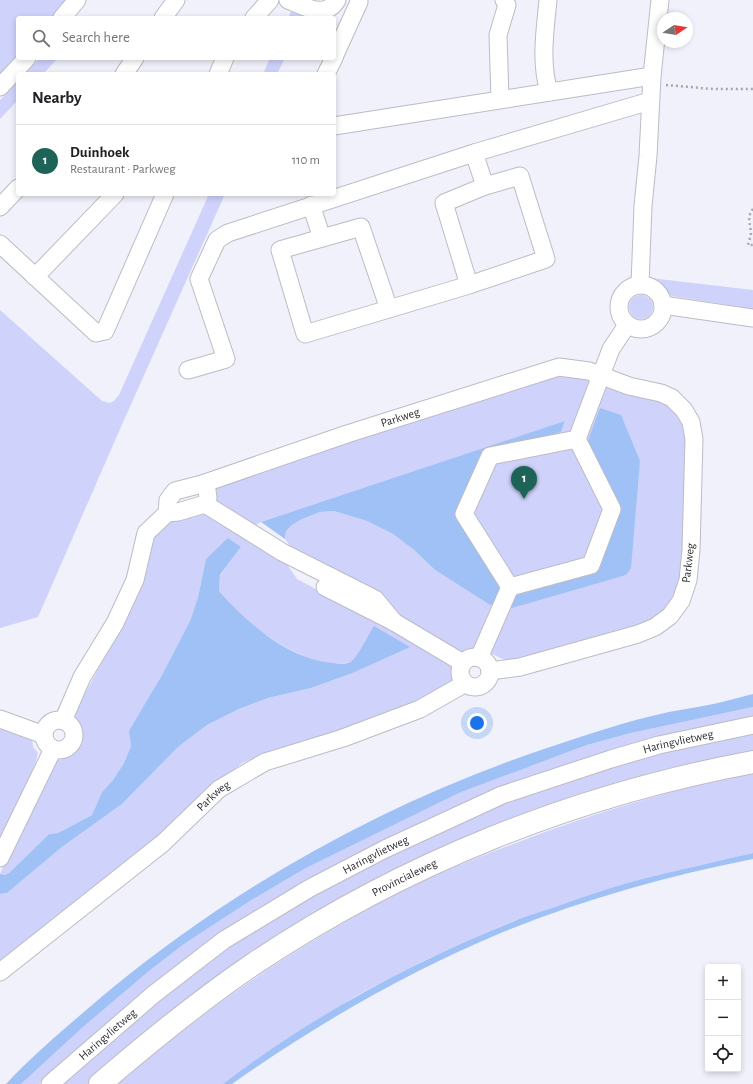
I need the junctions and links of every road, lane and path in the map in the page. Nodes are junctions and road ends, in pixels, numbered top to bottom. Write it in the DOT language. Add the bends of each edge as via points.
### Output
graph roads {
  1 [pos="77,0"];
  2 [pos="176,0"];
  3 [pos="270,0"];
  4 [pos="288,0"];
  5 [pos="337,0"];
  6 [pos="504,0"];
  7 [pos="548,0"];
  8 [pos="660,0"];
  9 [pos="359,2"];
  10 [pos="64,16"];
  11 [pos="165,16"];
  12 [pos="256,16"];
  13 [pos="336,54"];
  14 [pos="25,60"];
  15 [pos="134,60"];
  16 [pos="224,60"];
  17 [pos="333,60"];
  18 [pos="125,72"];
  19 [pos="219,72"];
  20 [pos="327,72"];
  21 [pos="652,80"];
  22 [pos="0,88"];
  23 [pos="753,89"];
  24 [pos="550,92"];
  25 [pos="500,99"];
  26 [pos="650,101"];
  27 [pos="336,126"];
  28 [pos="474,153"];
  29 [pos="485,186"];
  30 [pos="16,190"];
  31 [pos="113,196"];
  32 [pos="164,196"];
  33 [pos="311,205"];
  34 [pos="0,207"];
  35 [pos="753,209"];
  36 [pos="322,238"];
  37 [pos="0,244"];
  38 [pos="753,245"];
  39 [pos="35,277"];
  40 [pos="469,285"];
  41 [pos="640,285"];
  42 [pos="663,304"];
  43 [pos="389,309"];
  44 [pos="753,318"];
  45 [pos="627,325"];
  46 [pos="188,370"];
  47 [pos="601,376"];
  48 [pos="577,439"];
  49 [pos="202,484"];
  50 [pos="204,504"];
  51 [pos="167,513"];
  52 [pos="510,587"];
  53 [pos="479,658"];
  54 [pos="463,663"];
  55 [pos="490,671"];
  56 [pos="464,684"];
  57 [pos="0,719"];
  58 [pos="64,721"];
  59 [pos="753,725"];
  60 [pos="44,735"];
  61 [pos="54,749"];
  62 [pos="753,762"];
  63 [pos="0,858"];
  64 [pos="0,972"];
  65 [pos="50,1084"];
  66 [pos="100,1084"];
  1 -- 10 [label="street"];
  2 -- 11 [label="street"];
  3 -- 12 [label="street"];
  4 -- 5 [label="street" via="316,11 329,8"];
  6 -- 25 [label="street" via="508,5 498,34"];
  7 -- 24 [label="street" via="543,62"];
  8 -- 21 [label="street"];
  9 -- 13 [label="street"];
  14 -- 22 [label="street"];
  15 -- 18 [label="street"];
  16 -- 19 [label="street"];
  17 -- 20 [label="street"];
  21 -- 23 [label="path" via="713,89"];
  21 -- 24 [label="street"];
  21 -- 26 [label="street"];
  24 -- 25 [label="street"];
  25 -- 27 [label="street"];
  26 -- 28 [label="street"];
  26 -- 41 [label="street"];
  28 -- 29 [label="street"];
  28 -- 33 [label="street"];
  29 -- 40 [label="street" via="444,203"];
  29 -- 40 [label="street" via="520,176 546,259"];
  30 -- 34 [label="street"];
  31 -- 39 [label="street"];
  32 -- 39 [label="street" via="105,331 96,333"];
  33 -- 36 [label="street"];
  33 -- 46 [label="street" via="228,232 217,240 199,279 226,359"];
  35 -- 38 [label="path" via="749,223 751,232 748,245"];
  36 -- 43 [label="street" via="361,227"];
  36 -- 43 [label="street" via="280,250 305,334"];
  37 -- 39 [label="street"];
  40 -- 43 [label="street"];
  41 -- 42 [label="street" via="658,293"];
  41 -- 45 [label="street" via="628,290 620,300 618,307"];
  42 -- 44 [label="street"];
  42 -- 45 [label="street" via="663,312 655,325 641,330"];
  45 -- 47 [label="street" via="611,349"];
  47 -- 48 [label="street"];
  47 -- 49 [label="street, Parkweg" via="589,371 559,367 347,434"];
  47 -- 55 [label="street, Parkweg" via="672,398 691,422 694,439 692,550 688,580 681,601 670,616 656,627 638,634 520,667"];
  48 -- 52 [label="street" via="612,509 591,565"];
  48 -- 52 [label="street" via="490,456 464,514"];
  49 -- 50 [label="street" via="207,490 208,498"];
  49 -- 51 [label="street, Parkweg" via="175,491 168,500"];
  50 -- 51 [label="street"];
  50 -- 54 [label="street" via="282,552 298,573 394,622"];
  51 -- 58 [label="street" via="146,533 135,580 115,623 82,677"];
  52 -- 53 [label="street"];
  53 -- 54 [label="street" via="470,658"];
  53 -- 55 [label="street" via="486,663"];
  54 -- 56 [label="street" via="459,671"];
  55 -- 56 [label="street" via="488,680 481,686 473,688"];
  56 -- 64 [label="street, Parkweg" via="420,709 343,738 265,762 220,789 163,843"];
  57 -- 60 [label="street"];
  58 -- 60 [label="street" via="50,723"];
  58 -- 61 [label="street" via="73,731 73,740 63,750"];
  59 -- 65 [label="street, Haringvlietweg" via="659,745 509,793 378,852 310,888 224,940 154,994"];
  60 -- 61 [label="street" via="46,743"];
  61 -- 63 [label="street"];
  62 -- 66 [label="main road, Provincialeweg" via="664,781 540,819 392,883 319,923 252,965 191,1008"];
}
